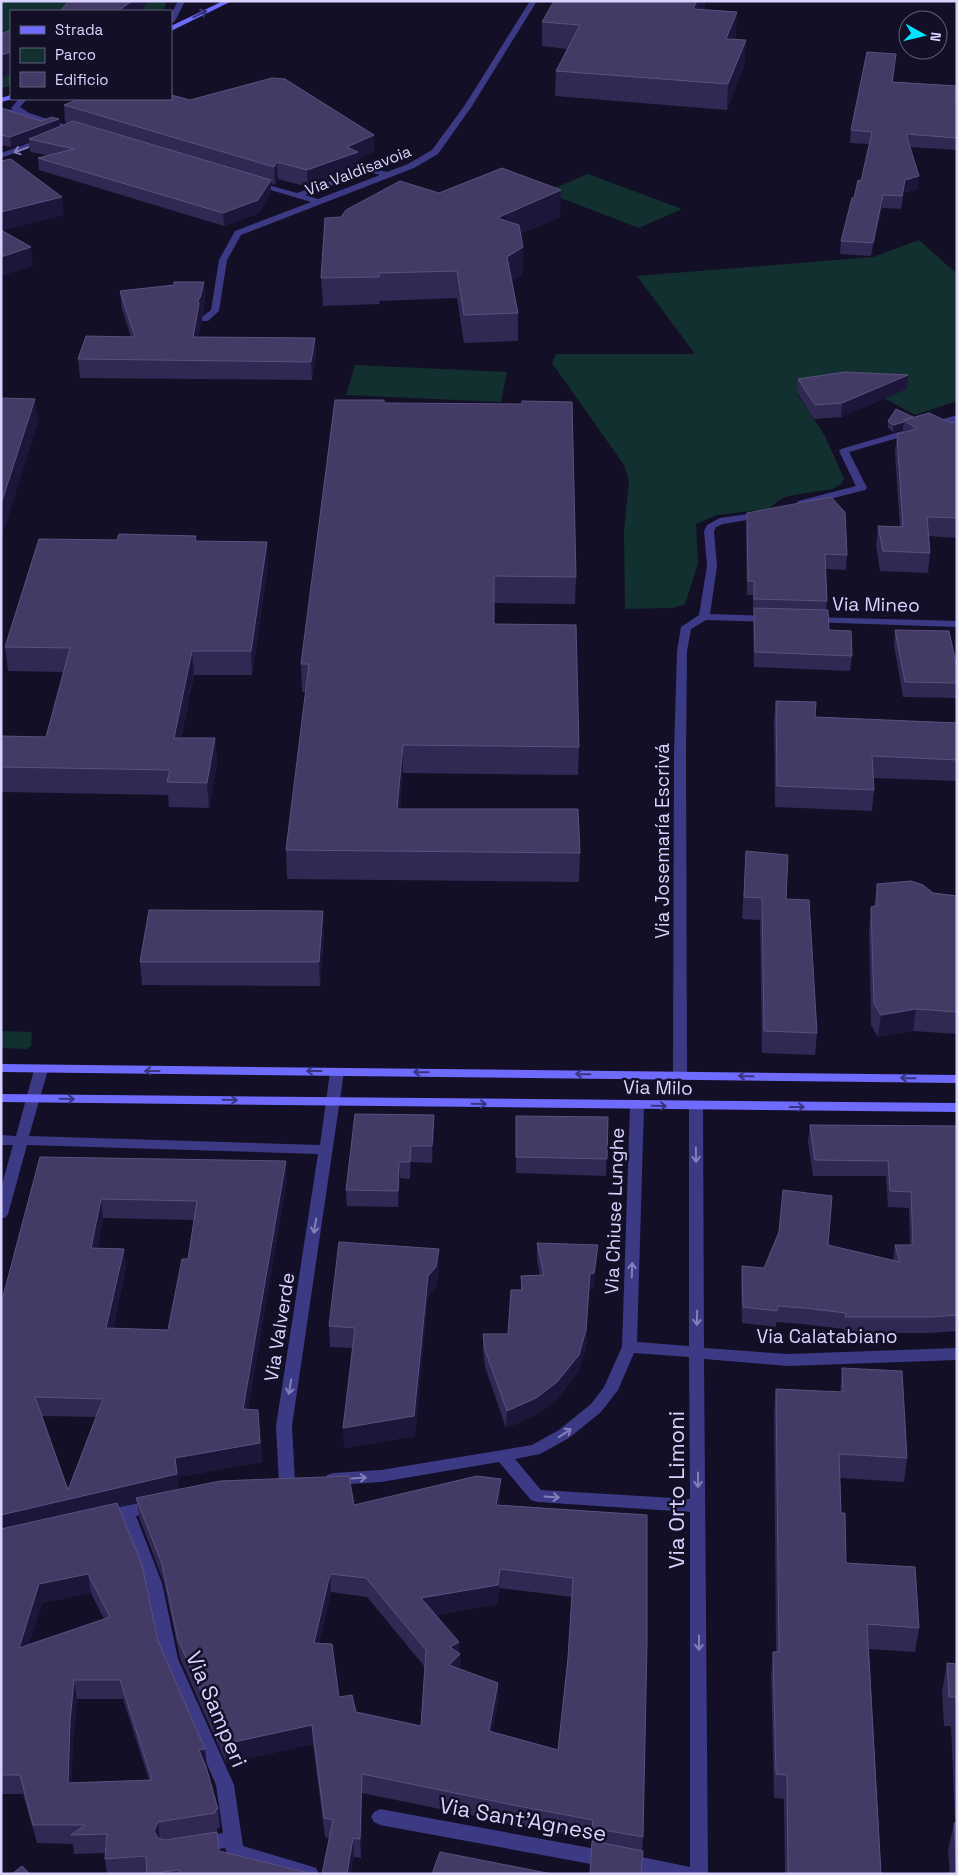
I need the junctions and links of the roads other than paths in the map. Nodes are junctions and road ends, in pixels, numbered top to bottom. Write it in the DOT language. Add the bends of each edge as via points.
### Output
graph roads {
  1 [pos="182,1"];
  2 [pos="229,1"];
  3 [pos="534,1"];
  4 [pos="172,19"];
  5 [pos="172,28"];
  6 [pos="21,100"];
  7 [pos="1,110"];
  8 [pos="31,116"];
  9 [pos="73,129"];
  10 [pos="89,134"];
  11 [pos="1,156"];
  12 [pos="387,175"];
  13 [pos="250,181"];
  14 [pos="298,195"];
  15 [pos="319,202"];
  16 [pos="205,319"];
  17 [pos="957,418"];
  18 [pos="794,507"];
  19 [pos="768,514"];
  20 [pos="704,617"];
  21 [pos="781,620"];
  22 [pos="801,620"];
  23 [pos="957,624"];
  24 [pos="1,1068"];
  25 [pos="41,1070"];
  26 [pos="337,1072"];
  27 [pos="680,1075"];
  28 [pos="957,1079"];
  29 [pos="1,1098"];
  30 [pos="33,1098"];
  31 [pos="333,1101"];
  32 [pos="637,1106"];
  33 [pos="696,1106"];
  34 [pos="957,1108"];
  35 [pos="1,1140"];
  36 [pos="21,1140"];
  37 [pos="326,1150"];
  38 [pos="1,1214"];
  39 [pos="629,1347"];
  40 [pos="697,1352"];
  41 [pos="957,1354"];
  42 [pos="504,1457"];
  43 [pos="287,1483"];
  44 [pos="269,1485"];
  45 [pos="171,1502"];
  46 [pos="698,1506"];
  47 [pos="126,1512"];
  48 [pos="88,1521"];
  49 [pos="380,1818"];
  50 [pos="233,1839"];
  51 [pos="186,1846"];
  52 [pos="310,1874"];
  53 [pos="688,1874"];
  54 [pos="699,1874"];
  1 -- 4 [label="street"];
  5 -- 2 [label="main road, one-way"];
  3 -- 12 [label="street, Via Valdisavoia" via="435,152"];
  6 -- 8 [label="street" via="15,108"];
  7 -- 8 [label="street"];
  8 -- 9 [label="street"];
  9 -- 10 [label="street"];
  9 -- 11 [label="street, one-way"];
  12 -- 14 [label="street" via="369,169"];
  12 -- 15 [label="street, Via Valdisavoia"];
  13 -- 14 [label="street"];
  14 -- 15 [label="street"];
  15 -- 16 [label="street, Via Valdisavoia" via="238,233 223,260 215,311"];
  17 -- 18 [label="street" via="844,451 862,488"];
  19 -- 20 [label="street" via="712,525 709,531 712,566"];
  20 -- 21 [label="street"];
  20 -- 27 [label="street, Via Josemaría Escrivá" via="686,627 682,651"];
  22 -- 23 [label="street, Via Mineo"];
  24 -- 25 [label="main road, Via Milo"];
  26 -- 25 [label="main road, Via Milo, one-way"];
  25 -- 30 [label="street"];
  27 -- 26 [label="main road, Via Milo, one-way"];
  26 -- 31 [label="street, Via Valverde"];
  28 -- 27 [label="main road, Via Milo, one-way"];
  29 -- 30 [label="main road, Via Milo"];
  30 -- 31 [label="main road, Via Milo, one-way"];
  30 -- 36 [label="street"];
  31 -- 32 [label="main road, Via Milo, one-way"];
  31 -- 37 [label="street, Via Valverde"];
  32 -- 33 [label="main road, Via Milo, one-way"];
  39 -- 32 [label="street, Via Chiuse Lunghe, one-way"];
  33 -- 34 [label="main road, Via Milo, one-way"];
  33 -- 40 [label="street, Via Orto Limoni, one-way"];
  35 -- 36 [label="street"];
  36 -- 37 [label="street"];
  36 -- 38 [label="street"];
  37 -- 43 [label="street, Via Valverde, one-way" via="284,1426"];
  39 -- 40 [label="street, Via Calatabiano"];
  42 -- 39 [label="street, one-way" via="535,1450 581,1422 610,1390"];
  40 -- 41 [label="street, Via Calatabiano" via="788,1360"];
  40 -- 46 [label="street, Via Orto Limoni, one-way"];
  43 -- 42 [label="street, one-way" via="381,1476"];
  42 -- 46 [label="street, one-way" via="537,1496"];
  43 -- 44 [label="street"];
  45 -- 47 [label="street"];
  46 -- 54 [label="street, Via Orto Limoni, one-way"];
  47 -- 48 [label="street"];
  47 -- 50 [label="street, Via Samperi" via="154,1583 170,1658 225,1785"];
  49 -- 53 [label="street, Via Sant'Agnese"];
  50 -- 51 [label="street"];
  50 -- 52 [label="street" via="235,1852"];
}
